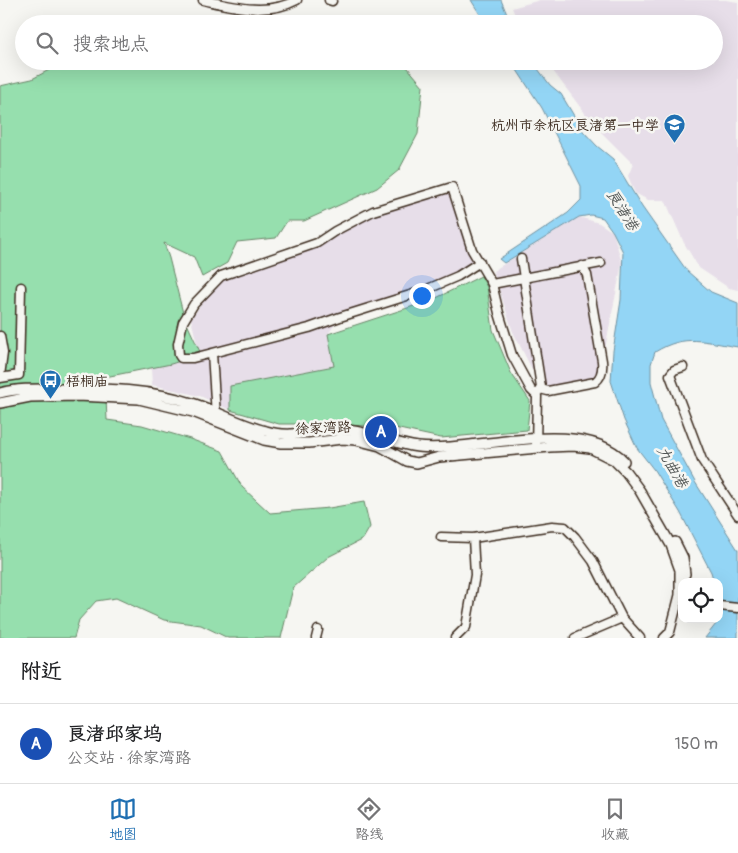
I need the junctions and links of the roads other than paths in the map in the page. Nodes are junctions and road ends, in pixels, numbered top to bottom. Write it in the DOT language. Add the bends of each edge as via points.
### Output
graph roads {
  1 [pos="203,0"];
  2 [pos="294,0"];
  3 [pos="521,259"];
  4 [pos="480,262"];
  5 [pos="601,263"];
  6 [pos="582,266"];
  7 [pos="524,277"];
  8 [pos="492,284"];
  9 [pos="21,287"];
  10 [pos="0,336"];
  11 [pos="212,354"];
  12 [pos="683,367"];
  13 [pos="0,377"];
  14 [pos="539,392"];
  15 [pos="0,393"];
  16 [pos="0,403"];
  17 [pos="216,417"];
  18 [pos="536,444"];
  19 [pos="738,515"];
  20 [pos="441,537"];
  21 [pos="473,538"];
  22 [pos="680,578"];
  23 [pos="686,578"];
  24 [pos="678,604"];
  25 [pos="723,606"];
  26 [pos="738,608"];
  27 [pos="622,618"];
  28 [pos="455,638"];
  29 [pos="575,638"];
  30 [pos="640,638"];
  31 [pos="664,638"];
  1 -- 2 [label="street" via="255,10 270,9"];
  3 -- 7 [label="street"];
  4 -- 8 [label="street"];
  4 -- 11 [label="street" via="458,276 423,291 309,328"];
  4 -- 11 [label="street" via="472,250 452,187 373,212 317,243 221,276 188,313 178,344 181,358"];
  5 -- 6 [label="street"];
  6 -- 7 [label="street"];
  6 -- 14 [label="street" via="587,275 602,372 595,382"];
  7 -- 8 [label="street"];
  7 -- 14 [label="street"];
  8 -- 14 [label="street" via="512,355 531,390"];
  9 -- 13 [label="street" via="19,375"];
  10 -- 13 [label="street" via="3,353"];
  11 -- 17 [label="street"];
  12 -- 19 [label="street" via="670,375 686,420 702,460"];
  14 -- 18 [label="street"];
  15 -- 17 [label="street, 徐家湾路" via="40,389 138,390 167,396"];
  16 -- 17 [label="street, 徐家湾路" via="30,397 139,399"];
  17 -- 18 [label="street, 徐家湾路" via="266,432 298,434 345,430 420,447"];
  17 -- 18 [label="street, 徐家湾路" via="264,440 282,443 356,440 380,446 417,463"];
  18 -- 22 [label="street, 徐家湾路" via="590,448 614,460 626,472 671,545"];
  18 -- 23 [label="street, 徐家湾路" via="576,438 602,445 620,457 630,468 679,550"];
  20 -- 21 [label="street"];
  21 -- 27 [label="street" via="552,526 565,527 593,561"];
  21 -- 28 [label="street" via="475,574 466,627"];
  24 -- 31 [label="street, 徐家湾路" via="670,632"];
  25 -- 26 [label="street"];
  27 -- 29 [label="street"];
  27 -- 30 [label="street"];
}
